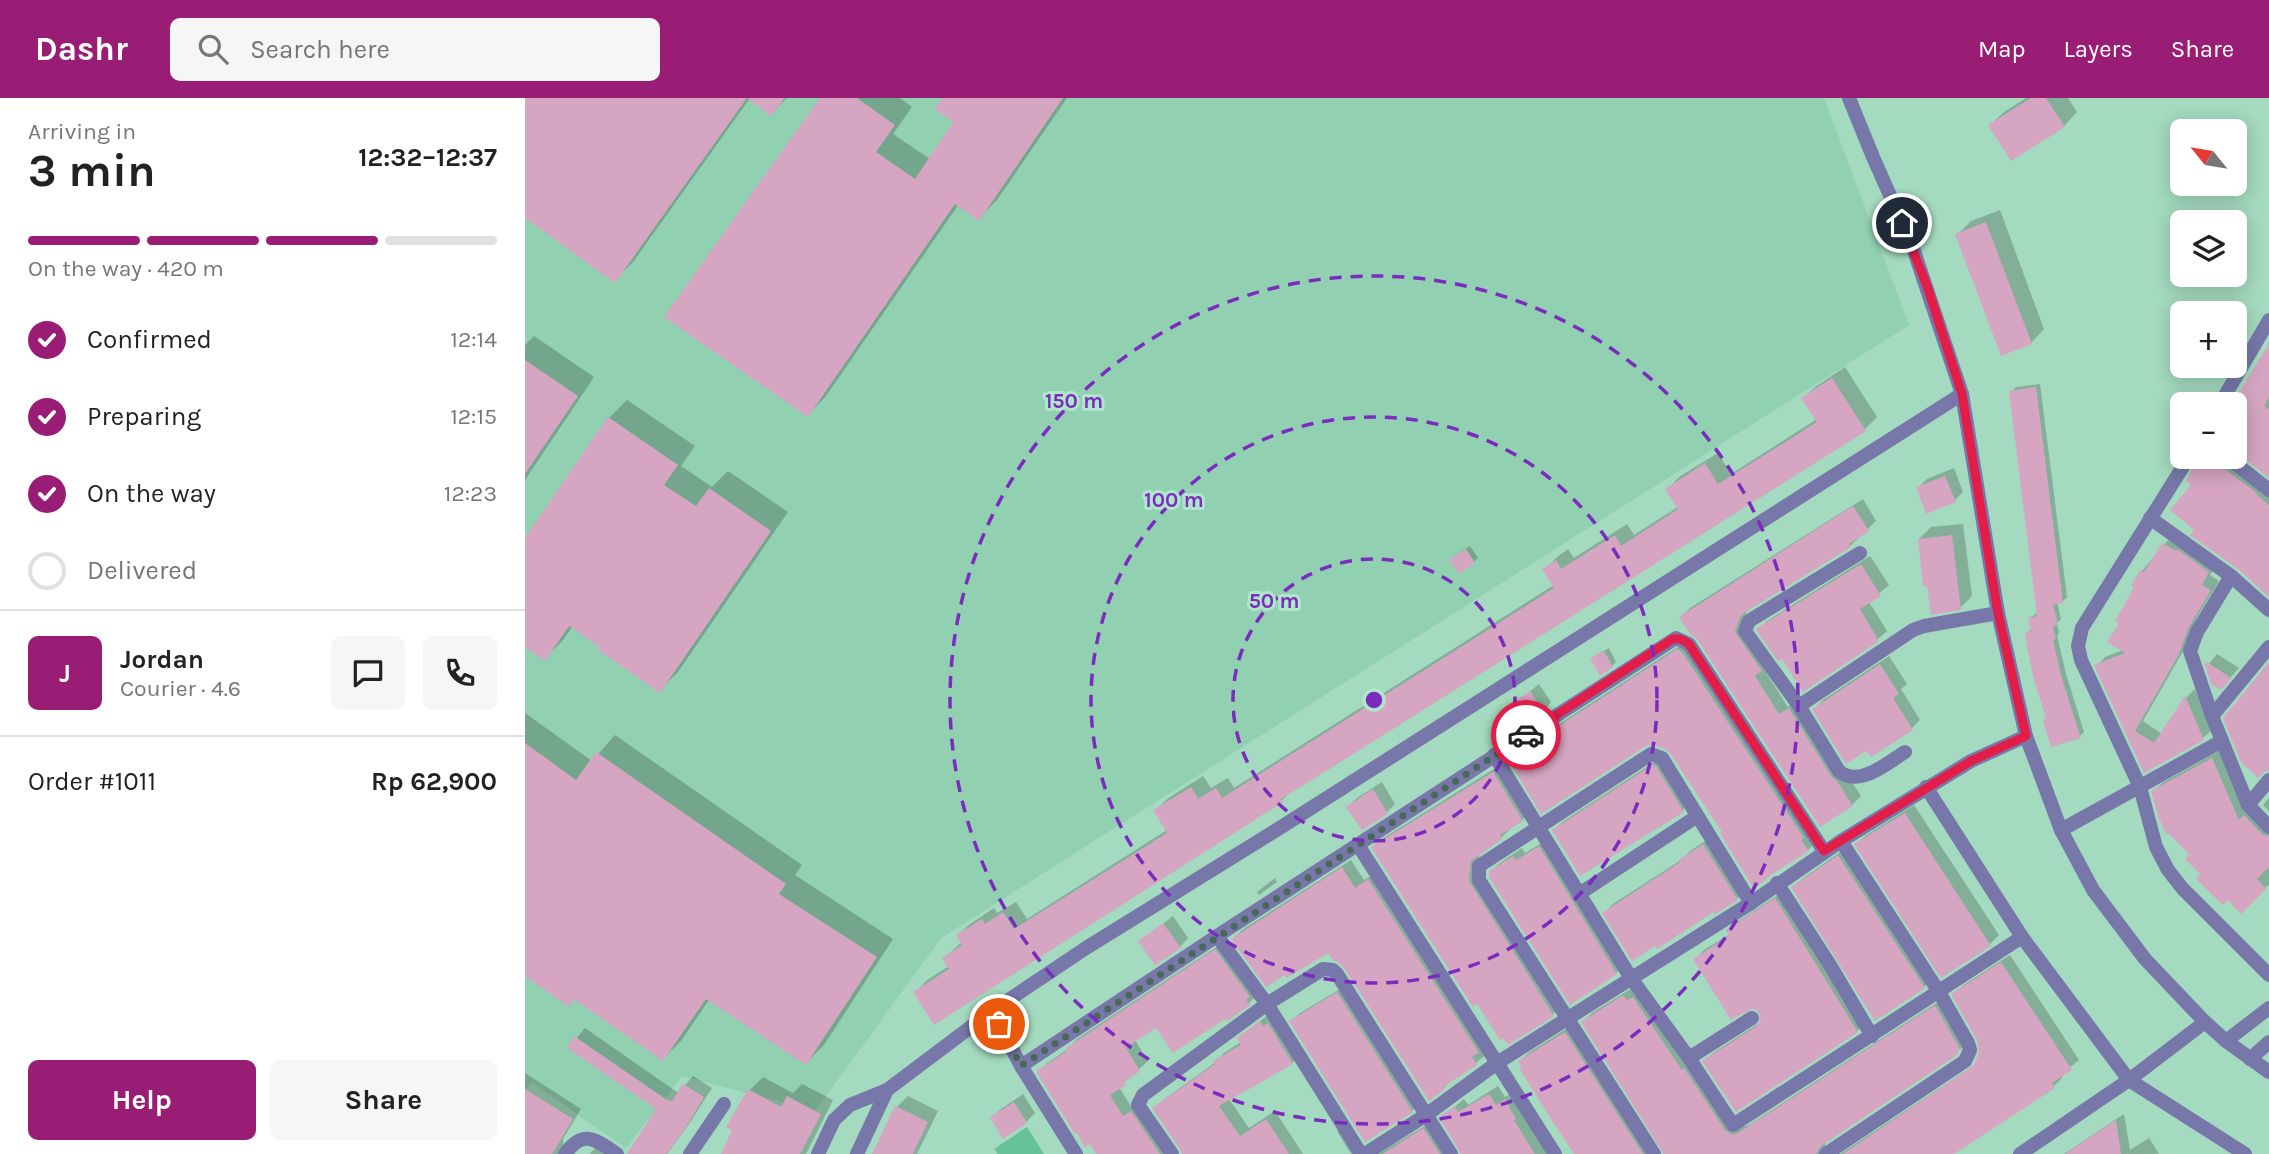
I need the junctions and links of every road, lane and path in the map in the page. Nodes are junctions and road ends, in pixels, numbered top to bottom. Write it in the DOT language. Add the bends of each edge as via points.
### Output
graph roads {
  1 [pos="1849,98"];
  2 [pos="2269,320"];
  3 [pos="2227,392"];
  4 [pos="1962,394"];
  5 [pos="2181,469"];
  6 [pos="2242,469"];
  7 [pos="2269,490"];
  8 [pos="2150,518"];
  9 [pos="1860,553"];
  10 [pos="2231,576"];
  11 [pos="2269,610"];
  12 [pos="1998,613"];
  13 [pos="2269,647"];
  14 [pos="1799,706"];
  15 [pos="2211,716"];
  16 [pos="2026,736"];
  17 [pos="2221,741"];
  18 [pos="1905,752"];
  19 [pos="1494,755"];
  20 [pos="2269,780"];
  21 [pos="1926,787"];
  22 [pos="2140,787"];
  23 [pos="2248,806"];
  24 [pos="1696,817"];
  25 [pos="1537,827"];
  26 [pos="2269,827"];
  27 [pos="2061,831"];
  28 [pos="1841,841"];
  29 [pos="1358,845"];
  30 [pos="1824,851"];
  31 [pos="1777,883"];
  32 [pos="1579,894"];
  33 [pos="1751,902"];
  34 [pos="1217,936"];
  35 [pos="2022,937"];
  36 [pos="2269,975"];
  37 [pos="1631,978"];
  38 [pos="1939,992"];
  39 [pos="1267,1004"];
  40 [pos="2269,1008"];
  41 [pos="992,1011"];
  42 [pos="1568,1017"];
  43 [pos="1752,1018"];
  44 [pos="2205,1022"];
  45 [pos="1872,1036"];
  46 [pos="2226,1041"];
  47 [pos="2269,1042"];
  48 [pos="1689,1058"];
  49 [pos="2250,1059"];
  50 [pos="1497,1063"];
  51 [pos="1021,1066"];
  52 [pos="2269,1072"];
  53 [pos="2129,1080"];
  54 [pos="887,1090"];
  55 [pos="724,1104"];
  56 [pos="1426,1115"];
  57 [pos="2239,1152"];
  58 [pos="565,1154"];
  59 [pos="617,1154"];
  60 [pos="690,1154"];
  61 [pos="818,1154"];
  62 [pos="857,1154"];
  63 [pos="1076,1154"];
  64 [pos="1172,1154"];
  65 [pos="1363,1154"];
  66 [pos="1451,1154"];
  67 [pos="1555,1154"];
  68 [pos="1654,1154"];
  69 [pos="1826,1154"];
  70 [pos="2020,1154"];
  1 -- 4 [label="street" via="1912,245"];
  2 -- 3 [label="street"];
  4 -- 12 [label="street"];
  4 -- 41 [label="street"];
  5 -- 8 [label="street"];
  6 -- 7 [label="street"];
  8 -- 10 [label="street"];
  8 -- 22 [label="street" via="2082,628 2078,646"];
  9 -- 14 [label="street" via="1746,627 1747,635"];
  10 -- 11 [label="street"];
  10 -- 15 [label="street" via="2190,651"];
  12 -- 14 [label="street" via="1913,630"];
  12 -- 16 [label="street"];
  13 -- 15 [label="street"];
  14 -- 18 [label="street" via="1845,776 1866,775"];
  15 -- 17 [label="street"];
  16 -- 21 [label="street"];
  16 -- 27 [label="street"];
  17 -- 22 [label="street"];
  17 -- 23 [label="street"];
  19 -- 25 [label="street"];
  19 -- 29 [label="street"];
  19 -- 30 [label="street" via="1676,638 1689,644"];
  20 -- 23 [label="street"];
  21 -- 28 [label="street"];
  21 -- 35 [label="street"];
  22 -- 27 [label="street"];
  22 -- 36 [label="street" via="2156,846 2168,870"];
  23 -- 26 [label="street"];
  24 -- 25 [label="street" via="1662,758 1651,754"];
  24 -- 32 [label="street"];
  24 -- 33 [label="street"];
  25 -- 32 [label="street"];
  25 -- 42 [label="street" via="1479,866 1477,873"];
  27 -- 44 [label="street" via="2100,900 2145,958"];
  28 -- 30 [label="street"];
  28 -- 38 [label="street"];
  29 -- 34 [label="street"];
  29 -- 50 [label="street"];
  30 -- 31 [label="street"];
  31 -- 33 [label="street"];
  31 -- 45 [label="street"];
  32 -- 37 [label="street"];
  33 -- 37 [label="street"];
  34 -- 39 [label="street"];
  34 -- 51 [label="street"];
  35 -- 38 [label="street"];
  35 -- 53 [label="street"];
  37 -- 42 [label="street"];
  37 -- 48 [label="street"];
  38 -- 45 [label="street"];
  38 -- 69 [label="street" via="1968,1043 1965,1061"];
  39 -- 56 [label="street" via="1323,969 1333,970"];
  39 -- 64 [label="street" via="1141,1096 1138,1105"];
  39 -- 65 [label="street"];
  40 -- 46 [label="street"];
  41 -- 51 [label="street"];
  41 -- 54 [label="street"];
  42 -- 50 [label="street"];
  42 -- 68 [label="street"];
  43 -- 48 [label="street"];
  44 -- 46 [label="street"];
  44 -- 53 [label="street"];
  45 -- 48 [label="street" via="1733,1125"];
  46 -- 49 [label="street"];
  47 -- 49 [label="street"];
  49 -- 52 [label="street"];
  50 -- 56 [label="street"];
  50 -- 67 [label="street"];
  51 -- 63 [label="street"];
  53 -- 57 [label="street"];
  53 -- 70 [label="street"];
  54 -- 61 [label="street" via="842,1112"];
  54 -- 62 [label="street"];
  55 -- 60 [label="street"];
  56 -- 65 [label="street"];
  56 -- 66 [label="street"];
  58 -- 59 [label="street" via="572,1144 587,1138"];
}
